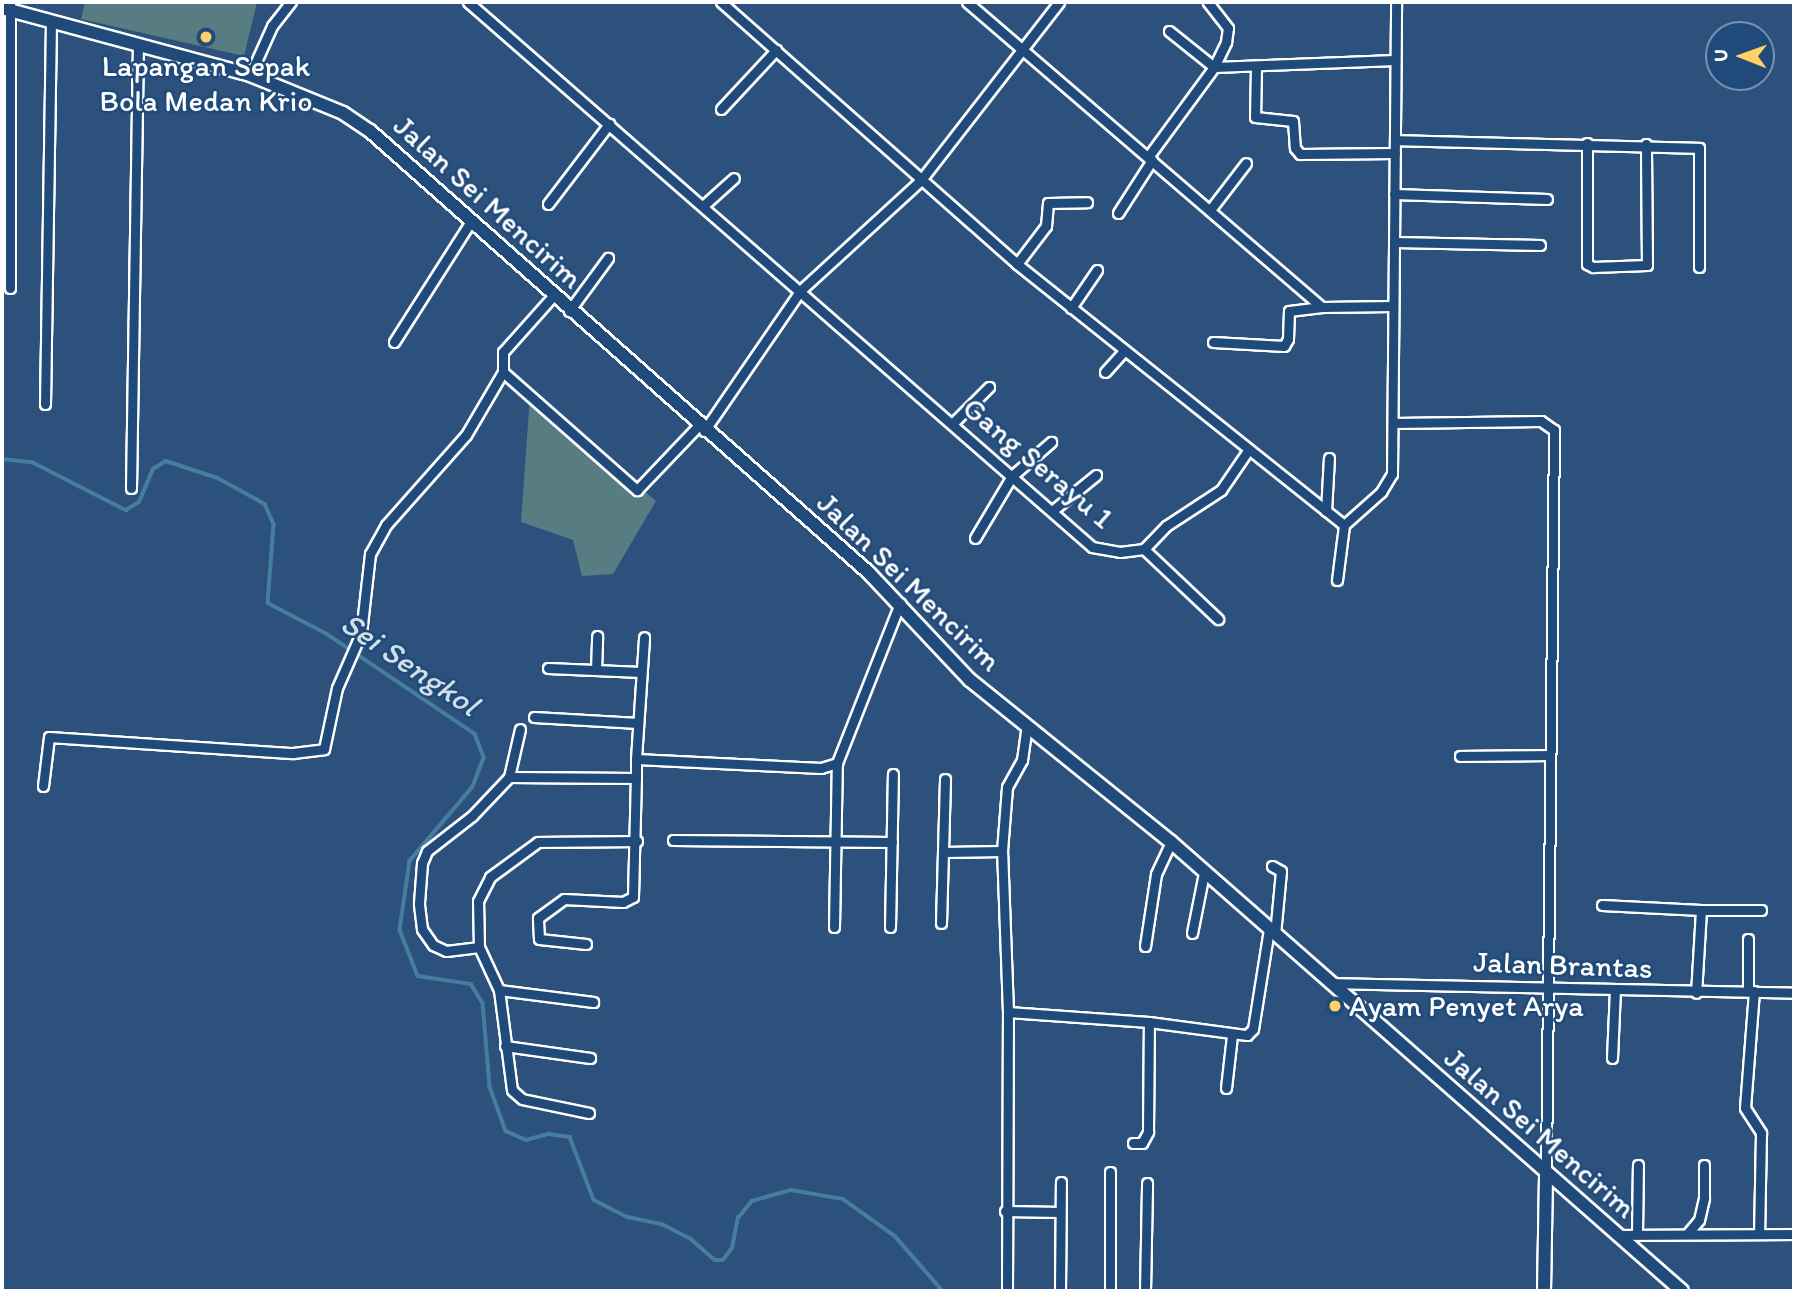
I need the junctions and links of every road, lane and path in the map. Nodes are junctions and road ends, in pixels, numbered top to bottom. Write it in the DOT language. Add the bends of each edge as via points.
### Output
graph roads {
  1 [pos="291,2"];
  2 [pos="468,2"];
  3 [pos="721,2"];
  4 [pos="968,2"];
  5 [pos="1059,2"];
  6 [pos="1208,2"];
  7 [pos="1396,2"];
  8 [pos="7,6"];
  9 [pos="51,22"];
  10 [pos="1169,31"];
  11 [pos="138,44"];
  12 [pos="776,50"];
  13 [pos="1025,51"];
  14 [pos="1395,61"];
  15 [pos="1214,67"];
  16 [pos="1255,67"];
  17 [pos="250,75"];
  18 [pos="721,110"];
  19 [pos="609,124"];
  20 [pos="1395,140"];
  21 [pos="1587,143"];
  22 [pos="1646,145"];
  23 [pos="1395,153"];
  24 [pos="1151,158"];
  25 [pos="1246,163"];
  26 [pos="734,178"];
  27 [pos="921,180"];
  28 [pos="1394,194"];
  29 [pos="1547,199"];
  30 [pos="1087,202"];
  31 [pos="548,204"];
  32 [pos="704,205"];
  33 [pos="1210,210"];
  34 [pos="1118,213"];
  35 [pos="471,221"];
  36 [pos="1394,242"];
  37 [pos="1540,245"];
  38 [pos="608,258"];
  39 [pos="1017,264"];
  40 [pos="1699,267"];
  41 [pos="1097,270"];
  42 [pos="10,288"];
  43 [pos="801,290"];
  44 [pos="553,296"];
  45 [pos="1392,306"];
  46 [pos="1322,307"];
  47 [pos="1071,308"];
  48 [pos="569,311"];
  49 [pos="394,342"];
  50 [pos="1213,342"];
  51 [pos="1124,351"];
  52 [pos="503,372"];
  53 [pos="1105,372"];
  54 [pos="989,387"];
  55 [pos="45,404"];
  56 [pos="1394,423"];
  57 [pos="953,424"];
  58 [pos="701,428"];
  59 [pos="1051,442"];
  60 [pos="1247,452"];
  61 [pos="1329,458"];
  62 [pos="1096,475"];
  63 [pos="1012,476"];
  64 [pos="131,488"];
  65 [pos="1052,511"];
  66 [pos="1326,511"];
  67 [pos="1344,525"];
  68 [pos="975,538"];
  69 [pos="1144,549"];
  70 [pos="1337,580"];
  71 [pos="900,603"];
  72 [pos="1218,618"];
  73 [pos="597,636"];
  74 [pos="644,637"];
  75 [pos="548,668"];
  76 [pos="596,670"];
  77 [pos="641,672"];
  78 [pos="534,717"];
  79 [pos="638,723"];
  80 [pos="1027,725"];
  81 [pos="520,729"];
  82 [pos="1550,755"];
  83 [pos="1460,756"];
  84 [pos="636,759"];
  85 [pos="836,763"];
  86 [pos="893,774"];
  87 [pos="509,777"];
  88 [pos="636,778"];
  89 [pos="945,779"];
  90 [pos="43,786"];
  91 [pos="673,840"];
  92 [pos="637,841"];
  93 [pos="892,842"];
  94 [pos="1171,842"];
  95 [pos="835,843"];
  96 [pos="1002,851"];
  97 [pos="944,852"];
  98 [pos="1272,866"];
  99 [pos="1204,873"];
  100 [pos="1602,905"];
  101 [pos="1702,910"];
  102 [pos="1761,910"];
  103 [pos="942,923"];
  104 [pos="834,927"];
  105 [pos="890,927"];
  106 [pos="1272,932"];
  107 [pos="1192,933"];
  108 [pos="1748,939"];
  109 [pos="586,944"];
  110 [pos="1145,946"];
  111 [pos="479,947"];
  112 [pos="1331,983"];
  113 [pos="1546,987"];
  114 [pos="499,990"];
  115 [pos="1615,990"];
  116 [pos="1751,991"];
  117 [pos="1696,993"];
  118 [pos="1794,993"];
  119 [pos="593,1002"];
  120 [pos="1008,1012"];
  121 [pos="1149,1022"];
  122 [pos="1232,1035"];
  123 [pos="505,1046"];
  124 [pos="590,1058"];
  125 [pos="1612,1058"];
  126 [pos="1226,1088"];
  127 [pos="589,1112"];
  128 [pos="1133,1143"];
  129 [pos="1638,1165"];
  130 [pos="1704,1165"];
  131 [pos="1110,1172"];
  132 [pos="1546,1175"];
  133 [pos="1061,1182"];
  134 [pos="1147,1183"];
  135 [pos="1005,1211"];
  136 [pos="1060,1212"];
  137 [pos="1637,1233"];
  138 [pos="1688,1233"];
  139 [pos="1759,1234"];
  140 [pos="1794,1234"];
  141 [pos="1618,1235"];
  142 [pos="1007,1291"];
  143 [pos="1060,1291"];
  144 [pos="1110,1291"];
  145 [pos="1145,1291"];
  146 [pos="1544,1291"];
  147 [pos="1682,1291"];
  1 -- 17 [label="street" via="271,26"];
  2 -- 19 [label="street, Gang Serayu 1"];
  3 -- 12 [label="street"];
  4 -- 13 [label="street"];
  5 -- 13 [label="street"];
  6 -- 15 [label="street" via="1228,28"];
  7 -- 14 [label="street"];
  8 -- 9 [label="street, Jalan Sei Mencirim"];
  8 -- 42 [label="street"];
  9 -- 11 [label="street, Jalan Sei Mencirim"];
  9 -- 55 [label="street"];
  10 -- 15 [label="street"];
  11 -- 17 [label="street, Jalan Sei Mencirim"];
  11 -- 64 [label="street"];
  12 -- 18 [label="street"];
  12 -- 27 [label="street"];
  13 -- 24 [label="street"];
  13 -- 27 [label="street"];
  14 -- 16 [label="street"];
  14 -- 20 [label="street"];
  15 -- 16 [label="street"];
  15 -- 24 [label="street"];
  16 -- 23 [label="street" via="1255,117 1293,121 1298,152"];
  17 -- 35 [label="street, Jalan Sei Mencirim" via="343,113 370,131"];
  19 -- 31 [label="street"];
  19 -- 32 [label="street, Gang Serayu 1"];
  20 -- 21 [label="street" via="1548,147"];
  20 -- 23 [label="street"];
  21 -- 22 [label="street"];
  21 -- 22 [label="street" via="1587,264 1592,267 1647,265"];
  22 -- 40 [label="street" via="1694,146 1701,152"];
  23 -- 28 [label="street"];
  24 -- 33 [label="street"];
  24 -- 34 [label="street"];
  25 -- 33 [label="street"];
  26 -- 32 [label="street"];
  27 -- 39 [label="street"];
  27 -- 43 [label="street"];
  28 -- 29 [label="street"];
  28 -- 36 [label="street"];
  30 -- 39 [label="street" via="1048,203 1046,226"];
  32 -- 43 [label="street, Gang Serayu 1"];
  33 -- 46 [label="street"];
  35 -- 44 [label="street, Jalan Sei Mencirim"];
  35 -- 49 [label="street"];
  36 -- 37 [label="street"];
  36 -- 45 [label="street"];
  38 -- 48 [label="street"];
  39 -- 47 [label="street"];
  41 -- 47 [label="street"];
  43 -- 57 [label="street, Gang Serayu 1"];
  43 -- 58 [label="street"];
  44 -- 48 [label="street, Jalan Sei Mencirim"];
  44 -- 52 [label="street" via="503,352"];
  45 -- 46 [label="street"];
  45 -- 56 [label="street"];
  46 -- 50 [label="street" via="1289,311 1288,339 1283,346"];
  47 -- 51 [label="street"];
  48 -- 58 [label="street, Jalan Sei Mencirim"];
  51 -- 53 [label="street"];
  51 -- 60 [label="street"];
  52 -- 58 [label="street" via="637,489"];
  52 -- 90 [label="street" via="466,435 386,524 370,554 356,650 337,688 328,744 320,752 49,737"];
  54 -- 57 [label="street"];
  56 -- 67 [label="street" via="1388,484"];
  56 -- 82 [label="street" via="1541,421 1552,427"];
  57 -- 63 [label="street, Gang Serayu 1"];
  58 -- 71 [label="street, Jalan Sei Mencirim"];
  59 -- 63 [label="street"];
  60 -- 66 [label="street"];
  60 -- 69 [label="street, Gang Serayu 1" via="1221,490 1166,526"];
  61 -- 66 [label="street"];
  62 -- 65 [label="street"];
  63 -- 65 [label="street, Gang Serayu 1"];
  63 -- 68 [label="street"];
  65 -- 69 [label="street, Gang Serayu 1" via="1091,547 1120,552"];
  66 -- 67 [label="street"];
  67 -- 70 [label="street"];
  69 -- 72 [label="street"];
  71 -- 80 [label="street, Jalan Sei Mencirim" via="970,680"];
  71 -- 85 [label="street"];
  73 -- 76 [label="street"];
  74 -- 77 [label="street"];
  75 -- 76 [label="street"];
  76 -- 77 [label="street"];
  77 -- 79 [label="street"];
  78 -- 79 [label="street"];
  79 -- 84 [label="street"];
  80 -- 94 [label="street, Jalan Sei Mencirim"];
  80 -- 96 [label="street" via="1022,760 1007,787"];
  81 -- 87 [label="street"];
  82 -- 83 [label="street"];
  82 -- 113 [label="street"];
  84 -- 85 [label="street" via="821,768"];
  84 -- 88 [label="street"];
  85 -- 95 [label="street"];
  86 -- 93 [label="street"];
  87 -- 88 [label="street"];
  87 -- 111 [label="street" via="472,816 427,851 422,863 422,929 433,945 446,951"];
  88 -- 92 [label="street"];
  89 -- 97 [label="street"];
  91 -- 95 [label="street"];
  92 -- 109 [label="street" via="633,897 623,902 564,899 538,918 539,939"];
  92 -- 111 [label="street" via="538,842 530,846 483,887 478,901"];
  93 -- 95 [label="street"];
  93 -- 105 [label="street"];
  94 -- 99 [label="street, Jalan Sei Mencirim"];
  94 -- 110 [label="street" via="1156,874"];
  95 -- 104 [label="street"];
  96 -- 97 [label="street"];
  96 -- 120 [label="street"];
  97 -- 103 [label="street"];
  98 -- 106 [label="street" via="1281,871"];
  99 -- 106 [label="street, Jalan Sei Mencirim"];
  99 -- 107 [label="street"];
  100 -- 101 [label="street"];
  101 -- 102 [label="street"];
  101 -- 117 [label="street"];
  106 -- 112 [label="street, Jalan Sei Mencirim"];
  106 -- 122 [label="street" via="1251,1034"];
  108 -- 116 [label="street"];
  111 -- 114 [label="street"];
  112 -- 113 [label="street, Jalan Brantas"];
  112 -- 132 [label="street, Jalan Sei Mencirim"];
  113 -- 115 [label="street, Jalan Brantas"];
  113 -- 132 [label="street"];
  114 -- 119 [label="street"];
  114 -- 123 [label="street"];
  115 -- 117 [label="street, Jalan Brantas"];
  115 -- 125 [label="street"];
  116 -- 117 [label="street, Jalan Brantas"];
  116 -- 118 [label="street, Jalan Brantas"];
  116 -- 139 [label="street" via="1745,1108 1762,1133"];
  120 -- 121 [label="street"];
  120 -- 135 [label="street"];
  121 -- 122 [label="street"];
  121 -- 128 [label="street" via="1148,1132 1142,1143"];
  122 -- 126 [label="street"];
  123 -- 124 [label="street"];
  123 -- 127 [label="street" via="516,1097"];
  129 -- 137 [label="street"];
  130 -- 138 [label="street" via="1699,1220"];
  131 -- 144 [label="street"];
  132 -- 141 [label="street, Jalan Sei Mencirim"];
  132 -- 146 [label="street"];
  133 -- 136 [label="street"];
  134 -- 145 [label="street"];
  135 -- 136 [label="street"];
  135 -- 142 [label="street"];
  136 -- 143 [label="street"];
  137 -- 138 [label="street"];
  137 -- 141 [label="street"];
  138 -- 139 [label="street"];
  139 -- 140 [label="street"];
  141 -- 147 [label="street, Jalan Sei Mencirim"];
}
